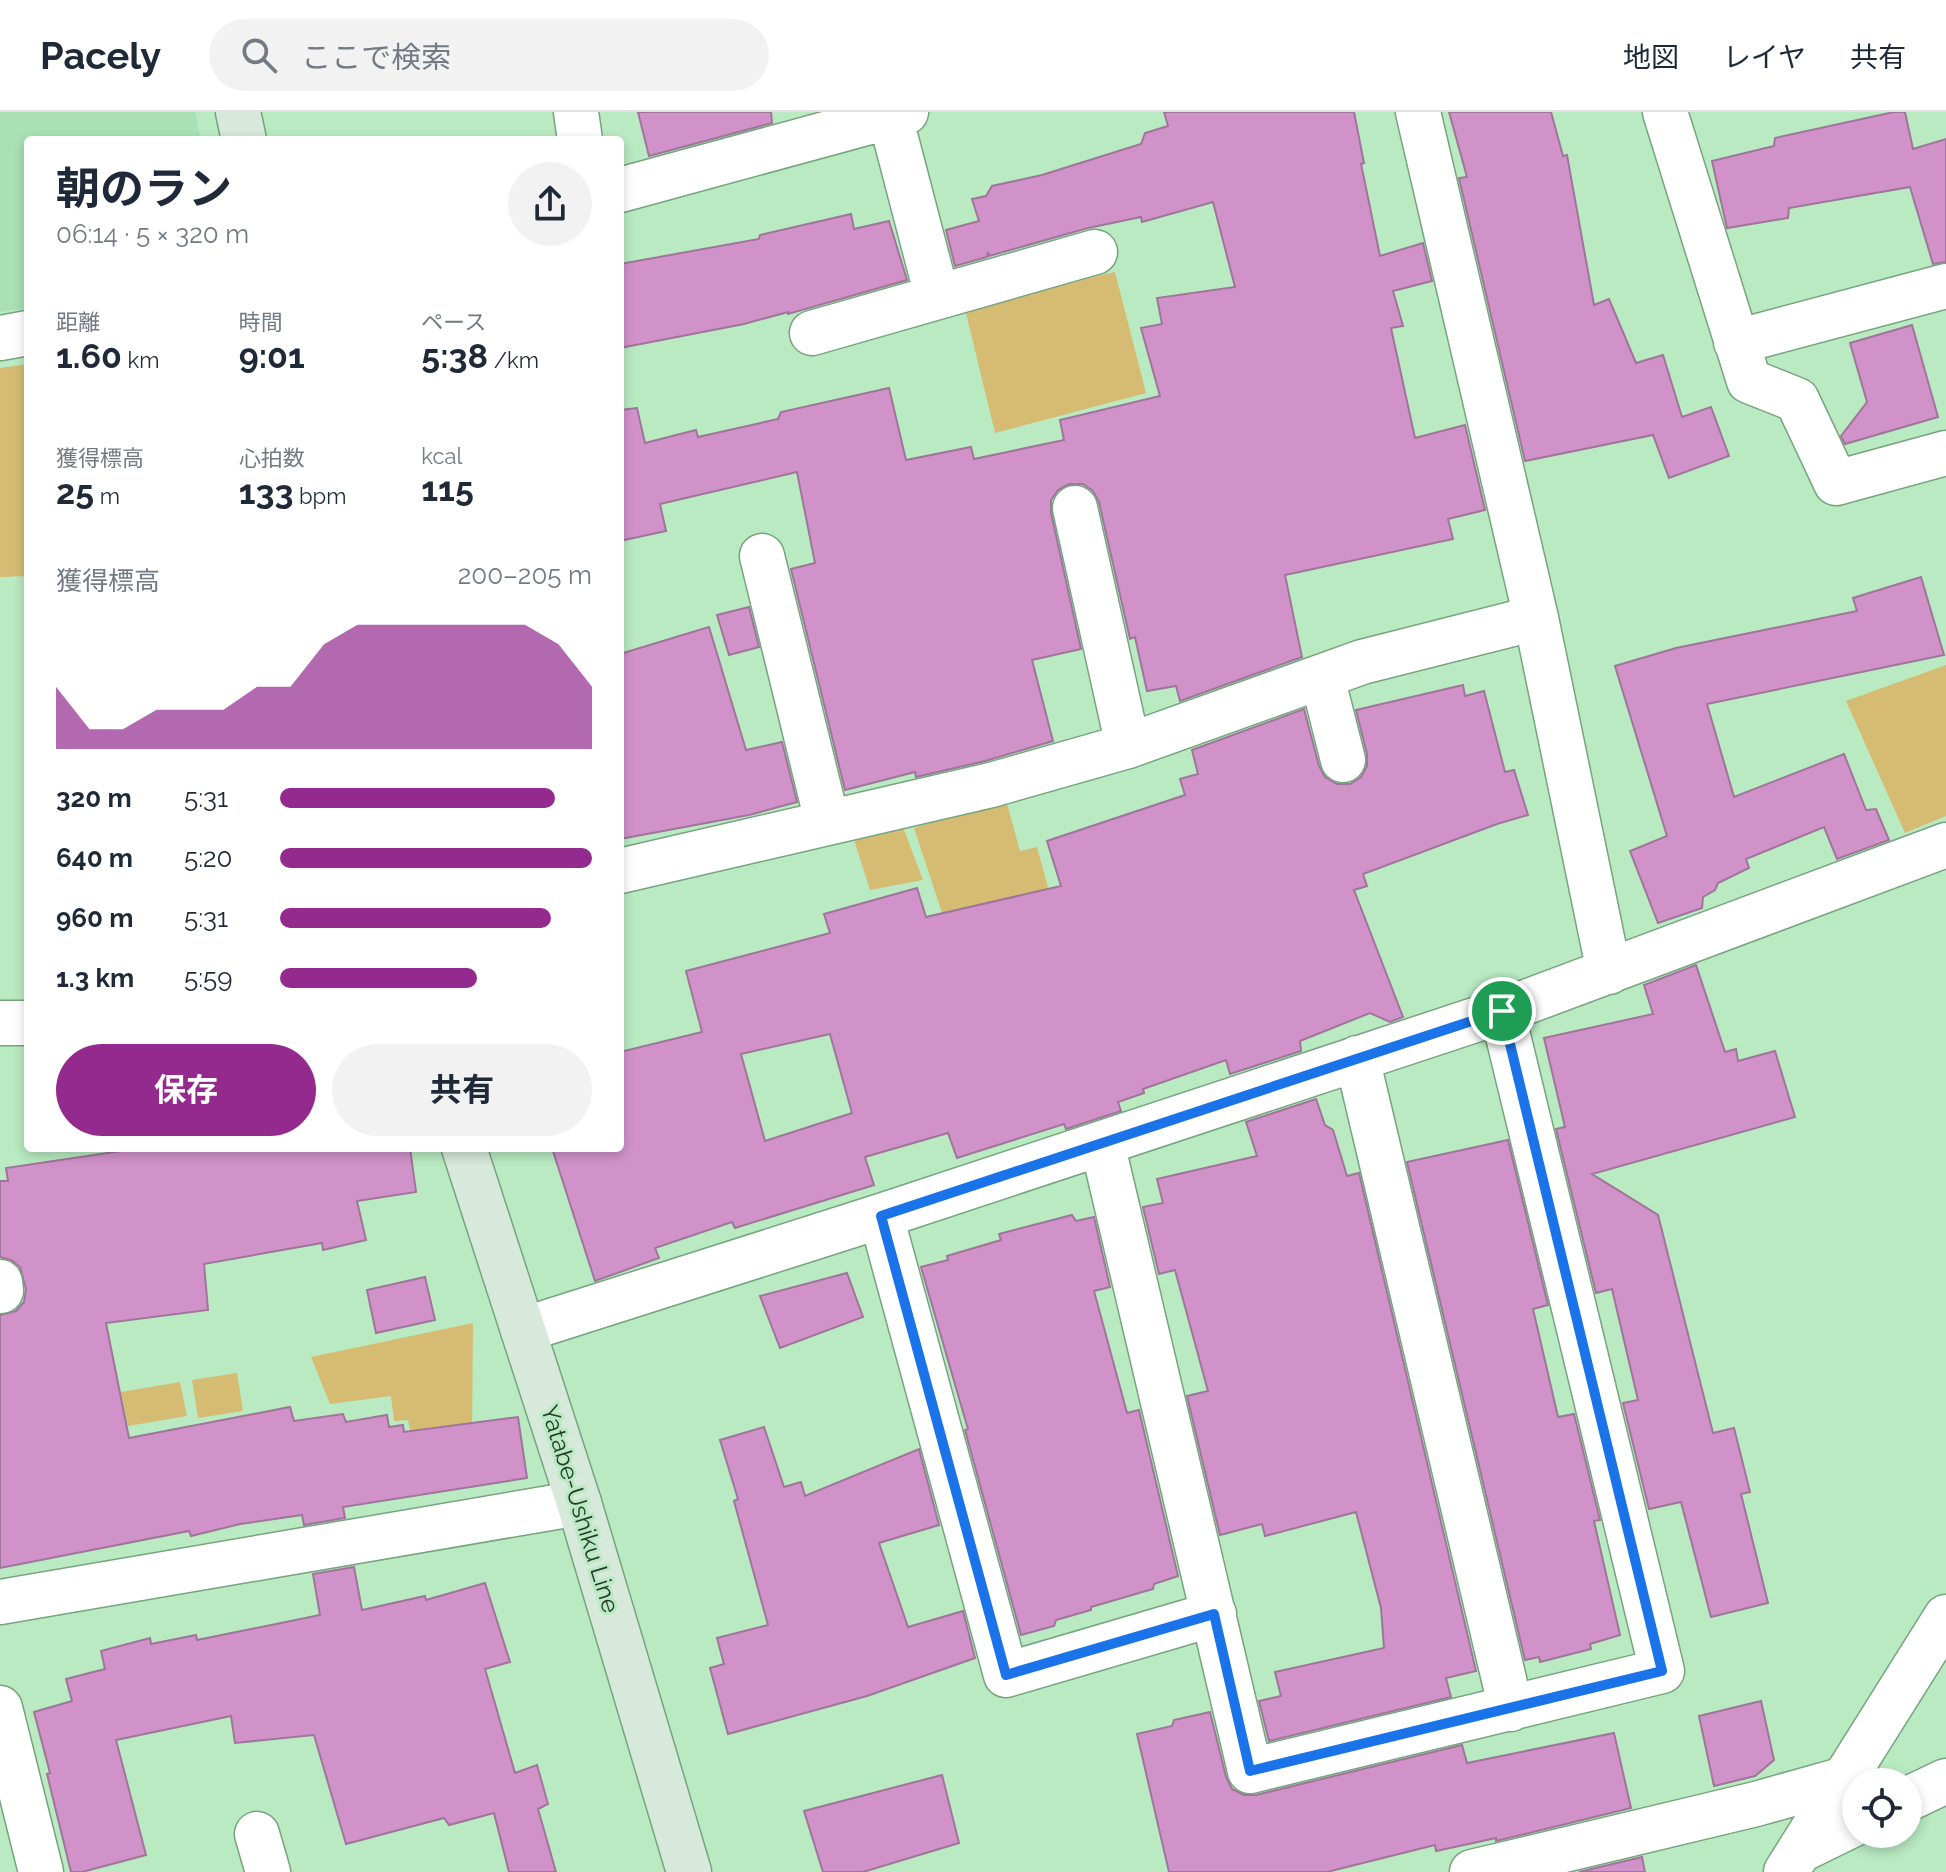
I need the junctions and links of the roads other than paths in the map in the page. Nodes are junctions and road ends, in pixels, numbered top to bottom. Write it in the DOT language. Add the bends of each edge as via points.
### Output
graph roads {
  1 [pos="238,112"];
  2 [pos="576,112"];
  3 [pos="1418,112"];
  4 [pos="1665,112"];
  5 [pos="878,116"];
  6 [pos="243,136"];
  7 [pos="579,136"];
  8 [pos="624,189"];
  9 [pos="1095,252"];
  10 [pos="1946,286"];
  11 [pos="937,296"];
  12 [pos="812,333"];
  13 [pos="24,334"];
  14 [pos="0,338"];
  15 [pos="1736,342"];
  16 [pos="1946,453"];
  17 [pos="1075,508"];
  18 [pos="762,556"];
  19 [pos="1536,618"];
  20 [pos="1322,677"];
  21 [pos="1128,746"];
  22 [pos="1343,760"];
  23 [pos="827,821"];
  24 [pos="1946,845"];
  25 [pos="624,870"];
  26 [pos="1609,972"];
  27 [pos="1502,1011"];
  28 [pos="0,1023"];
  29 [pos="24,1023"];
  30 [pos="1357,1058"];
  31 [pos="1102,1143"];
  32 [pos="465,1152"];
  33 [pos="881,1216"];
  34 [pos="523,1330"];
  35 [pos="579,1503"];
  36 [pos="0,1602"];
  37 [pos="1214,1614"];
  38 [pos="1946,1617"];
  39 [pos="0,1708"];
  40 [pos="1511,1709"];
  41 [pos="1841,1780"];
  42 [pos="1946,1781"];
  43 [pos="1922,1792"];
  44 [pos="1842,1832"];
  45 [pos="1794,1861"];
  46 [pos="41,1872"];
  47 [pos="689,1872"];
  48 [pos="1472,1872"];
  1 -- 6 [label="main road"];
  2 -- 7 [label="street"];
  3 -- 19 [label="street"];
  4 -- 15 [label="street"];
  5 -- 8 [label="street"];
  5 -- 11 [label="street"];
  9 -- 11 [label="street"];
  10 -- 15 [label="street"];
  11 -- 12 [label="street"];
  13 -- 14 [label="street"];
  15 -- 16 [label="street" via="1749,381 1797,400 1836,483"];
  17 -- 21 [label="street"];
  18 -- 23 [label="street"];
  19 -- 20 [label="street"];
  19 -- 26 [label="street"];
  20 -- 21 [label="street"];
  20 -- 22 [label="street"];
  21 -- 23 [label="street" via="991,785"];
  23 -- 25 [label="street"];
  24 -- 26 [label="street"];
  26 -- 27 [label="street"];
  27 -- 30 [label="street"];
  27 -- 40 [label="street" via="1662,1671"];
  28 -- 29 [label="street"];
  30 -- 31 [label="street"];
  30 -- 40 [label="street"];
  31 -- 33 [label="street"];
  31 -- 37 [label="street"];
  32 -- 34 [label="main road, Yatabe-Ushiku Line"];
  33 -- 34 [label="street"];
  33 -- 37 [label="street" via="1006,1675"];
  34 -- 35 [label="main road, Yatabe-Ushiku Line"];
  35 -- 36 [label="street"];
  35 -- 47 [label="main road, Yatabe-Ushiku Line"];
  37 -- 40 [label="street" via="1250,1771"];
  38 -- 41 [label="street"];
  39 -- 46 [label="street"];
  41 -- 45 [label="street"];
  41 -- 48 [label="street"];
  42 -- 43 [label="street"];
  44 -- 45 [label="street"];
}
